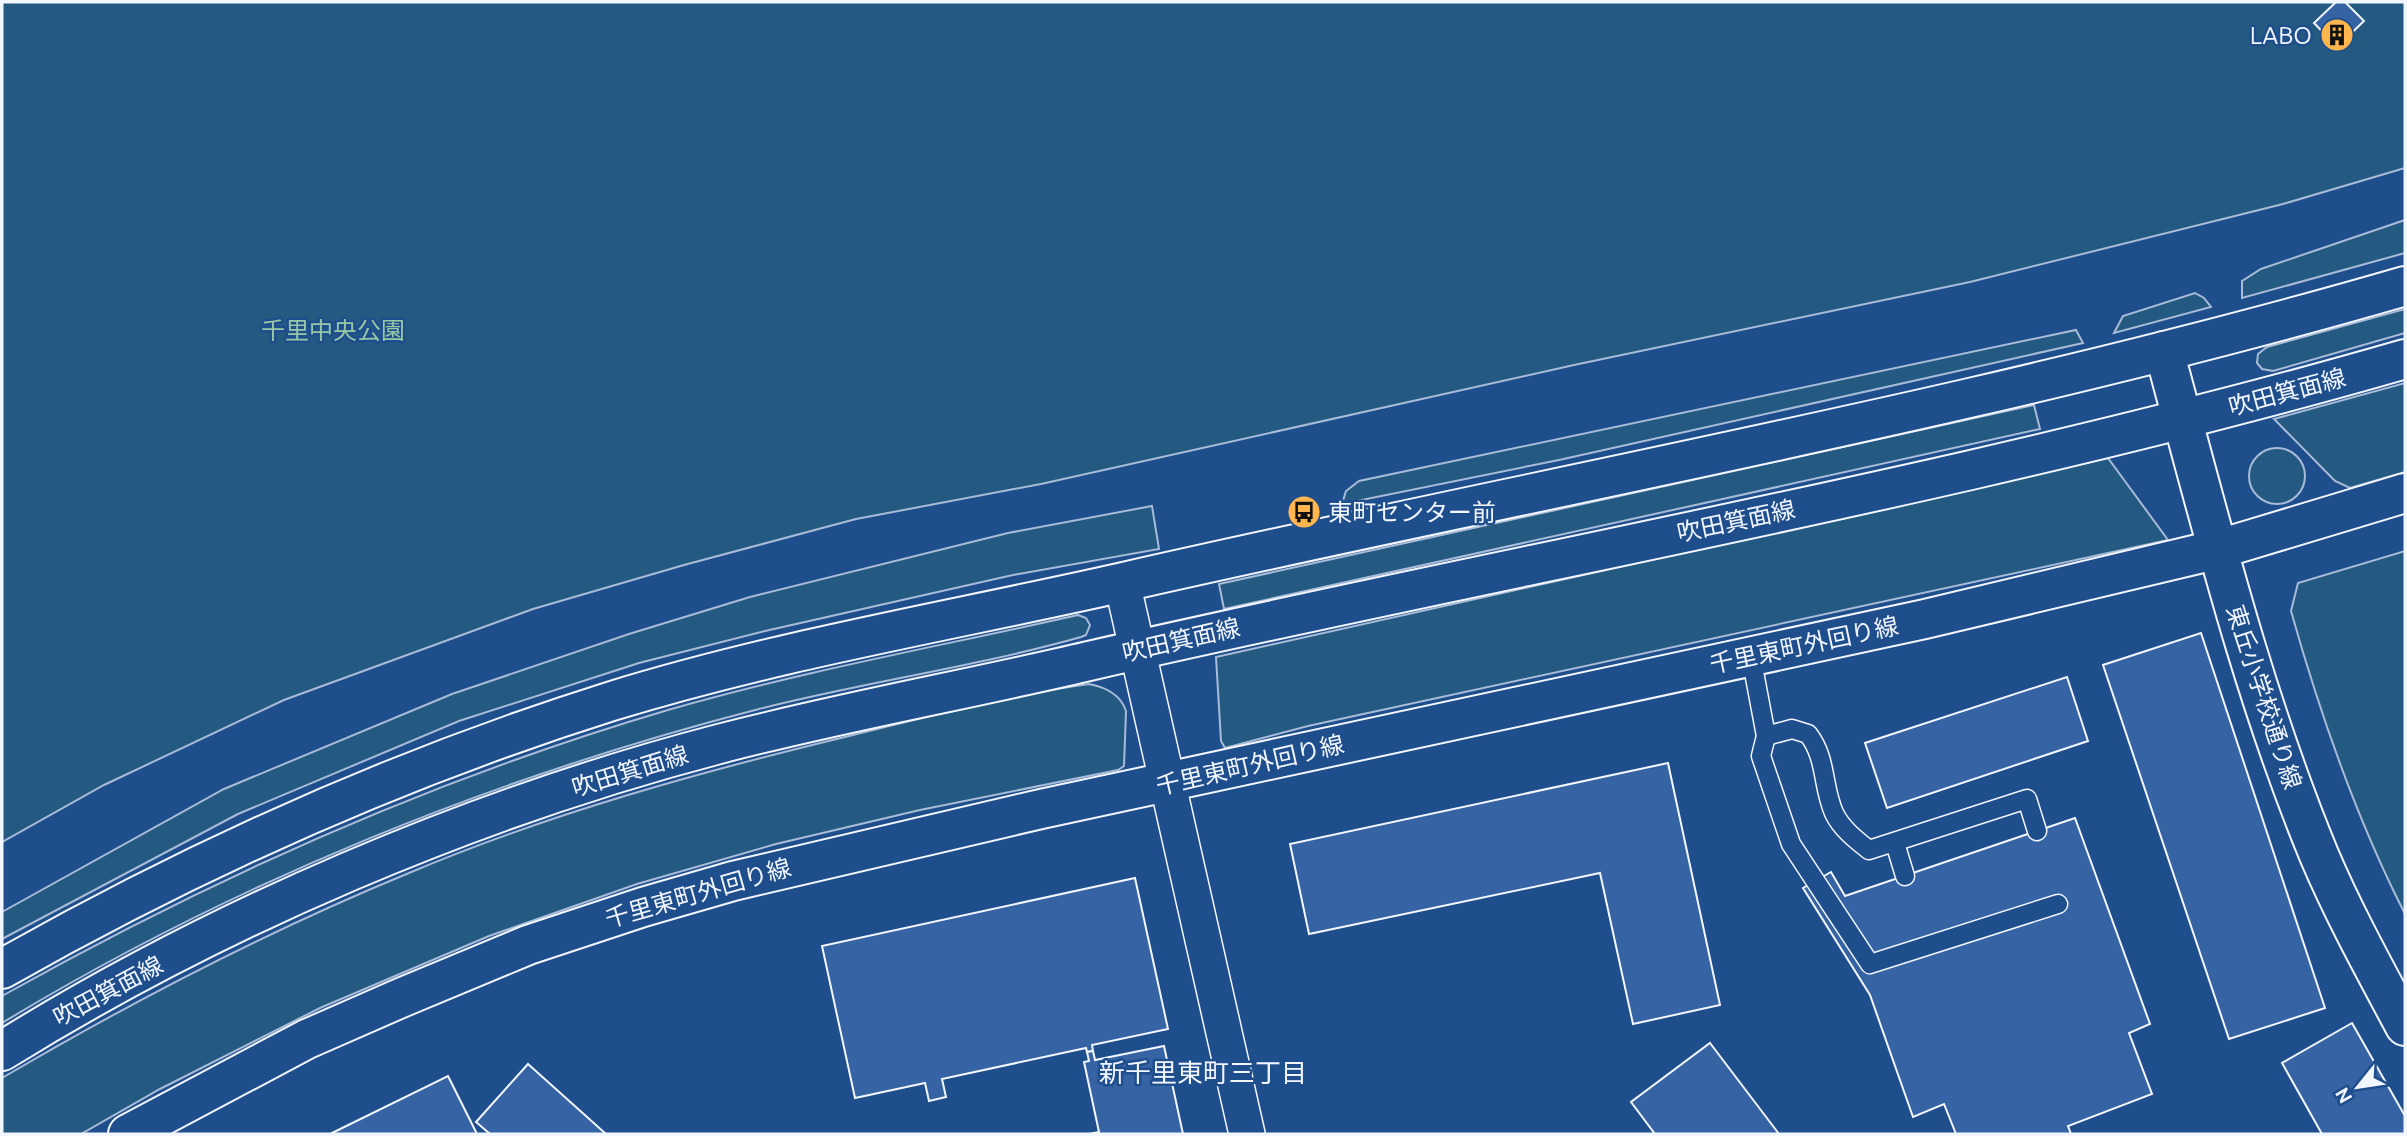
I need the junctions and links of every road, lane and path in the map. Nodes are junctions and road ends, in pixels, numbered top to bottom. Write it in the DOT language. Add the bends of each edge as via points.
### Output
graph roads {
  1 [pos="2405,286"];
  2 [pos="2164,352"];
  3 [pos="2405,359"];
  4 [pos="2183,420"];
  5 [pos="2405,493"];
  6 [pos="2219,549"];
  7 [pos="1122,582"];
  8 [pos="1138,649"];
  9 [pos="1752,656"];
  10 [pos="1766,736"];
  11 [pos="1170,783"];
  12 [pos="2037,831"];
  13 [pos="1895,843"];
  14 [pos="1905,876"];
  15 [pos="2058,904"];
  16 [pos="2,969"];
  17 [pos="2405,1026"];
  18 [pos="2,1051"];
  19 [pos="128,1134"];
  20 [pos="1247,1134"];
  1 -- 2 [label="main road"];
  2 -- 4 [label="main road, 東丘小学校通り線"];
  2 -- 7 [label="main road" via="1902,415"];
  3 -- 4 [label="main road, 吹田箕面線"];
  4 -- 6 [label="main road, 東丘小学校通り線"];
  4 -- 8 [label="main road, 吹田箕面線" via="1899,487"];
  5 -- 6 [label="main road, 千里東町外回り線"];
  6 -- 9 [label="main road, 千里東町外回り線"];
  6 -- 17 [label="main road, 東丘小学校通り線" via="2278,748 2310,832 2348,919"];
  7 -- 8 [label="street"];
  7 -- 16 [label="main road" via="698,678 502,738 257,837 99,914"];
  8 -- 11 [label="street"];
  8 -- 18 [label="main road, 吹田箕面線" via="718,744 469,824 253,915"];
  9 -- 10 [label="lane"];
  9 -- 11 [label="main road, 千里東町外回り線"];
  10 -- 13 [label="lane" via="1792,729 1808,734 1822,760 1834,813 1852,837 1869,850"];
  10 -- 15 [label="lane" via="1761,756 1791,844 1870,964"];
  11 -- 19 [label="main road, 千里東町外回り線" via="780,868 528,945 307,1039"];
  11 -- 20 [label="street"];
  12 -- 13 [label="lane" via="2027,799"];
  13 -- 14 [label="lane"];
}
